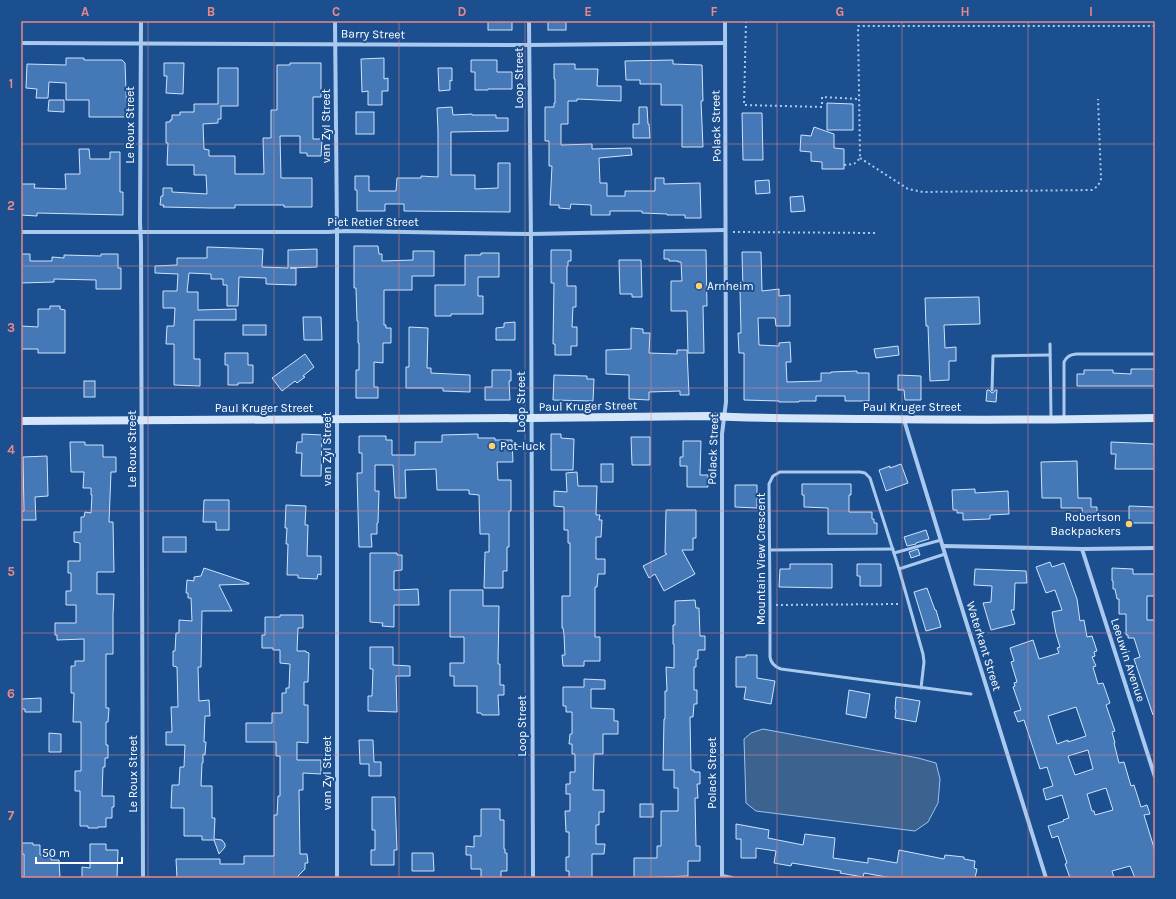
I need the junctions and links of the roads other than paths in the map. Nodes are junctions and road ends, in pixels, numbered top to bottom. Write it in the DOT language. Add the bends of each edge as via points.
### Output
graph roads {
  1 [pos="141,21"];
  2 [pos="335,21"];
  3 [pos="529,21"];
  4 [pos="725,21"];
  5 [pos="21,43"];
  6 [pos="141,43"];
  7 [pos="725,43"];
  8 [pos="335,44"];
  9 [pos="529,44"];
  10 [pos="337,231"];
  11 [pos="725,231"];
  12 [pos="21,232"];
  13 [pos="141,232"];
  14 [pos="531,234"];
  15 [pos="1050,344"];
  16 [pos="1155,354"];
  17 [pos="1050,355"];
  18 [pos="992,390"];
  19 [pos="724,416"];
  20 [pos="531,418"];
  21 [pos="1155,418"];
  22 [pos="337,419"];
  23 [pos="904,419"];
  24 [pos="21,420"];
  25 [pos="141,420"];
  26 [pos="1051,420"];
  27 [pos="1064,420"];
  28 [pos="940,540"];
  29 [pos="943,546"];
  30 [pos="1155,548"];
  31 [pos="893,549"];
  32 [pos="1082,549"];
  33 [pos="770,550"];
  34 [pos="894,553"];
  35 [pos="945,554"];
  36 [pos="899,569"];
  37 [pos="921,688"];
  38 [pos="971,694"];
  39 [pos="1155,778"];
  40 [pos="722,877"];
  41 [pos="143,878"];
  42 [pos="336,878"];
  43 [pos="533,878"];
  44 [pos="732,878"];
  45 [pos="1046,878"];
  1 -- 6 [label="street, Le Roux Street"];
  2 -- 8 [label="street, van Zyl Street"];
  3 -- 9 [label="street, Loop Street"];
  4 -- 7 [label="street, Polack Street"];
  5 -- 6 [label="street, Barry Street"];
  6 -- 8 [label="street, Barry Street"];
  6 -- 13 [label="street, Le Roux Street"];
  7 -- 9 [label="street, Barry Street"];
  7 -- 11 [label="street, Polack Street"];
  8 -- 9 [label="street, Barry Street"];
  8 -- 10 [label="street, van Zyl Street"];
  9 -- 14 [label="street, Loop Street"];
  10 -- 13 [label="street, Piet Retief Street"];
  10 -- 14 [label="street, Piet Retief Street"];
  10 -- 22 [label="street, van Zyl Street"];
  11 -- 14 [label="street, Piet Retief Street"];
  11 -- 19 [label="street, Polack Street"];
  12 -- 13 [label="street, Piet Retief Street"];
  13 -- 25 [label="street, Le Roux Street"];
  14 -- 20 [label="street, Loop Street"];
  15 -- 17 [label="lane"];
  16 -- 27 [label="lane" via="1076,354 1066,358"];
  17 -- 18 [label="lane" via="993,356"];
  17 -- 26 [label="lane"];
  19 -- 20 [label="street, Paul Kruger Street"];
  19 -- 23 [label="street, Paul Kruger Street"];
  19 -- 40 [label="street, Polack Street"];
  20 -- 22 [label="street, Paul Kruger Street"];
  20 -- 43 [label="street, Loop Street"];
  21 -- 27 [label="street, Paul Kruger Street"];
  22 -- 25 [label="street, Paul Kruger Street"];
  22 -- 42 [label="street, van Zyl Street"];
  23 -- 26 [label="street, Paul Kruger Street"];
  23 -- 28 [label="street, Waterkant Street"];
  24 -- 25 [label="street, Paul Kruger Street"];
  25 -- 41 [label="street, Le Roux Street"];
  26 -- 27 [label="street, Paul Kruger Street"];
  28 -- 29 [label="street, Waterkant Street"];
  28 -- 34 [label="lane"];
  29 -- 32 [label="street"];
  29 -- 35 [label="street, Waterkant Street"];
  30 -- 32 [label="street"];
  31 -- 33 [label="lane"];
  31 -- 33 [label="lane, Mountain View Crescent" via="868,475 860,472 780,472 773,476 769,484"];
  31 -- 34 [label="lane, Mountain View Crescent"];
  32 -- 39 [label="street, Leeuwin Avenue"];
  33 -- 37 [label="lane, Mountain View Crescent" via="770,661 776,667"];
  34 -- 36 [label="lane, Mountain View Crescent"];
  35 -- 36 [label="lane"];
  35 -- 45 [label="street, Waterkant Street"];
  36 -- 37 [label="lane, Mountain View Crescent" via="923,654"];
  37 -- 38 [label="lane, Mountain View Crescent"];
  40 -- 44 [label="street"];
}
